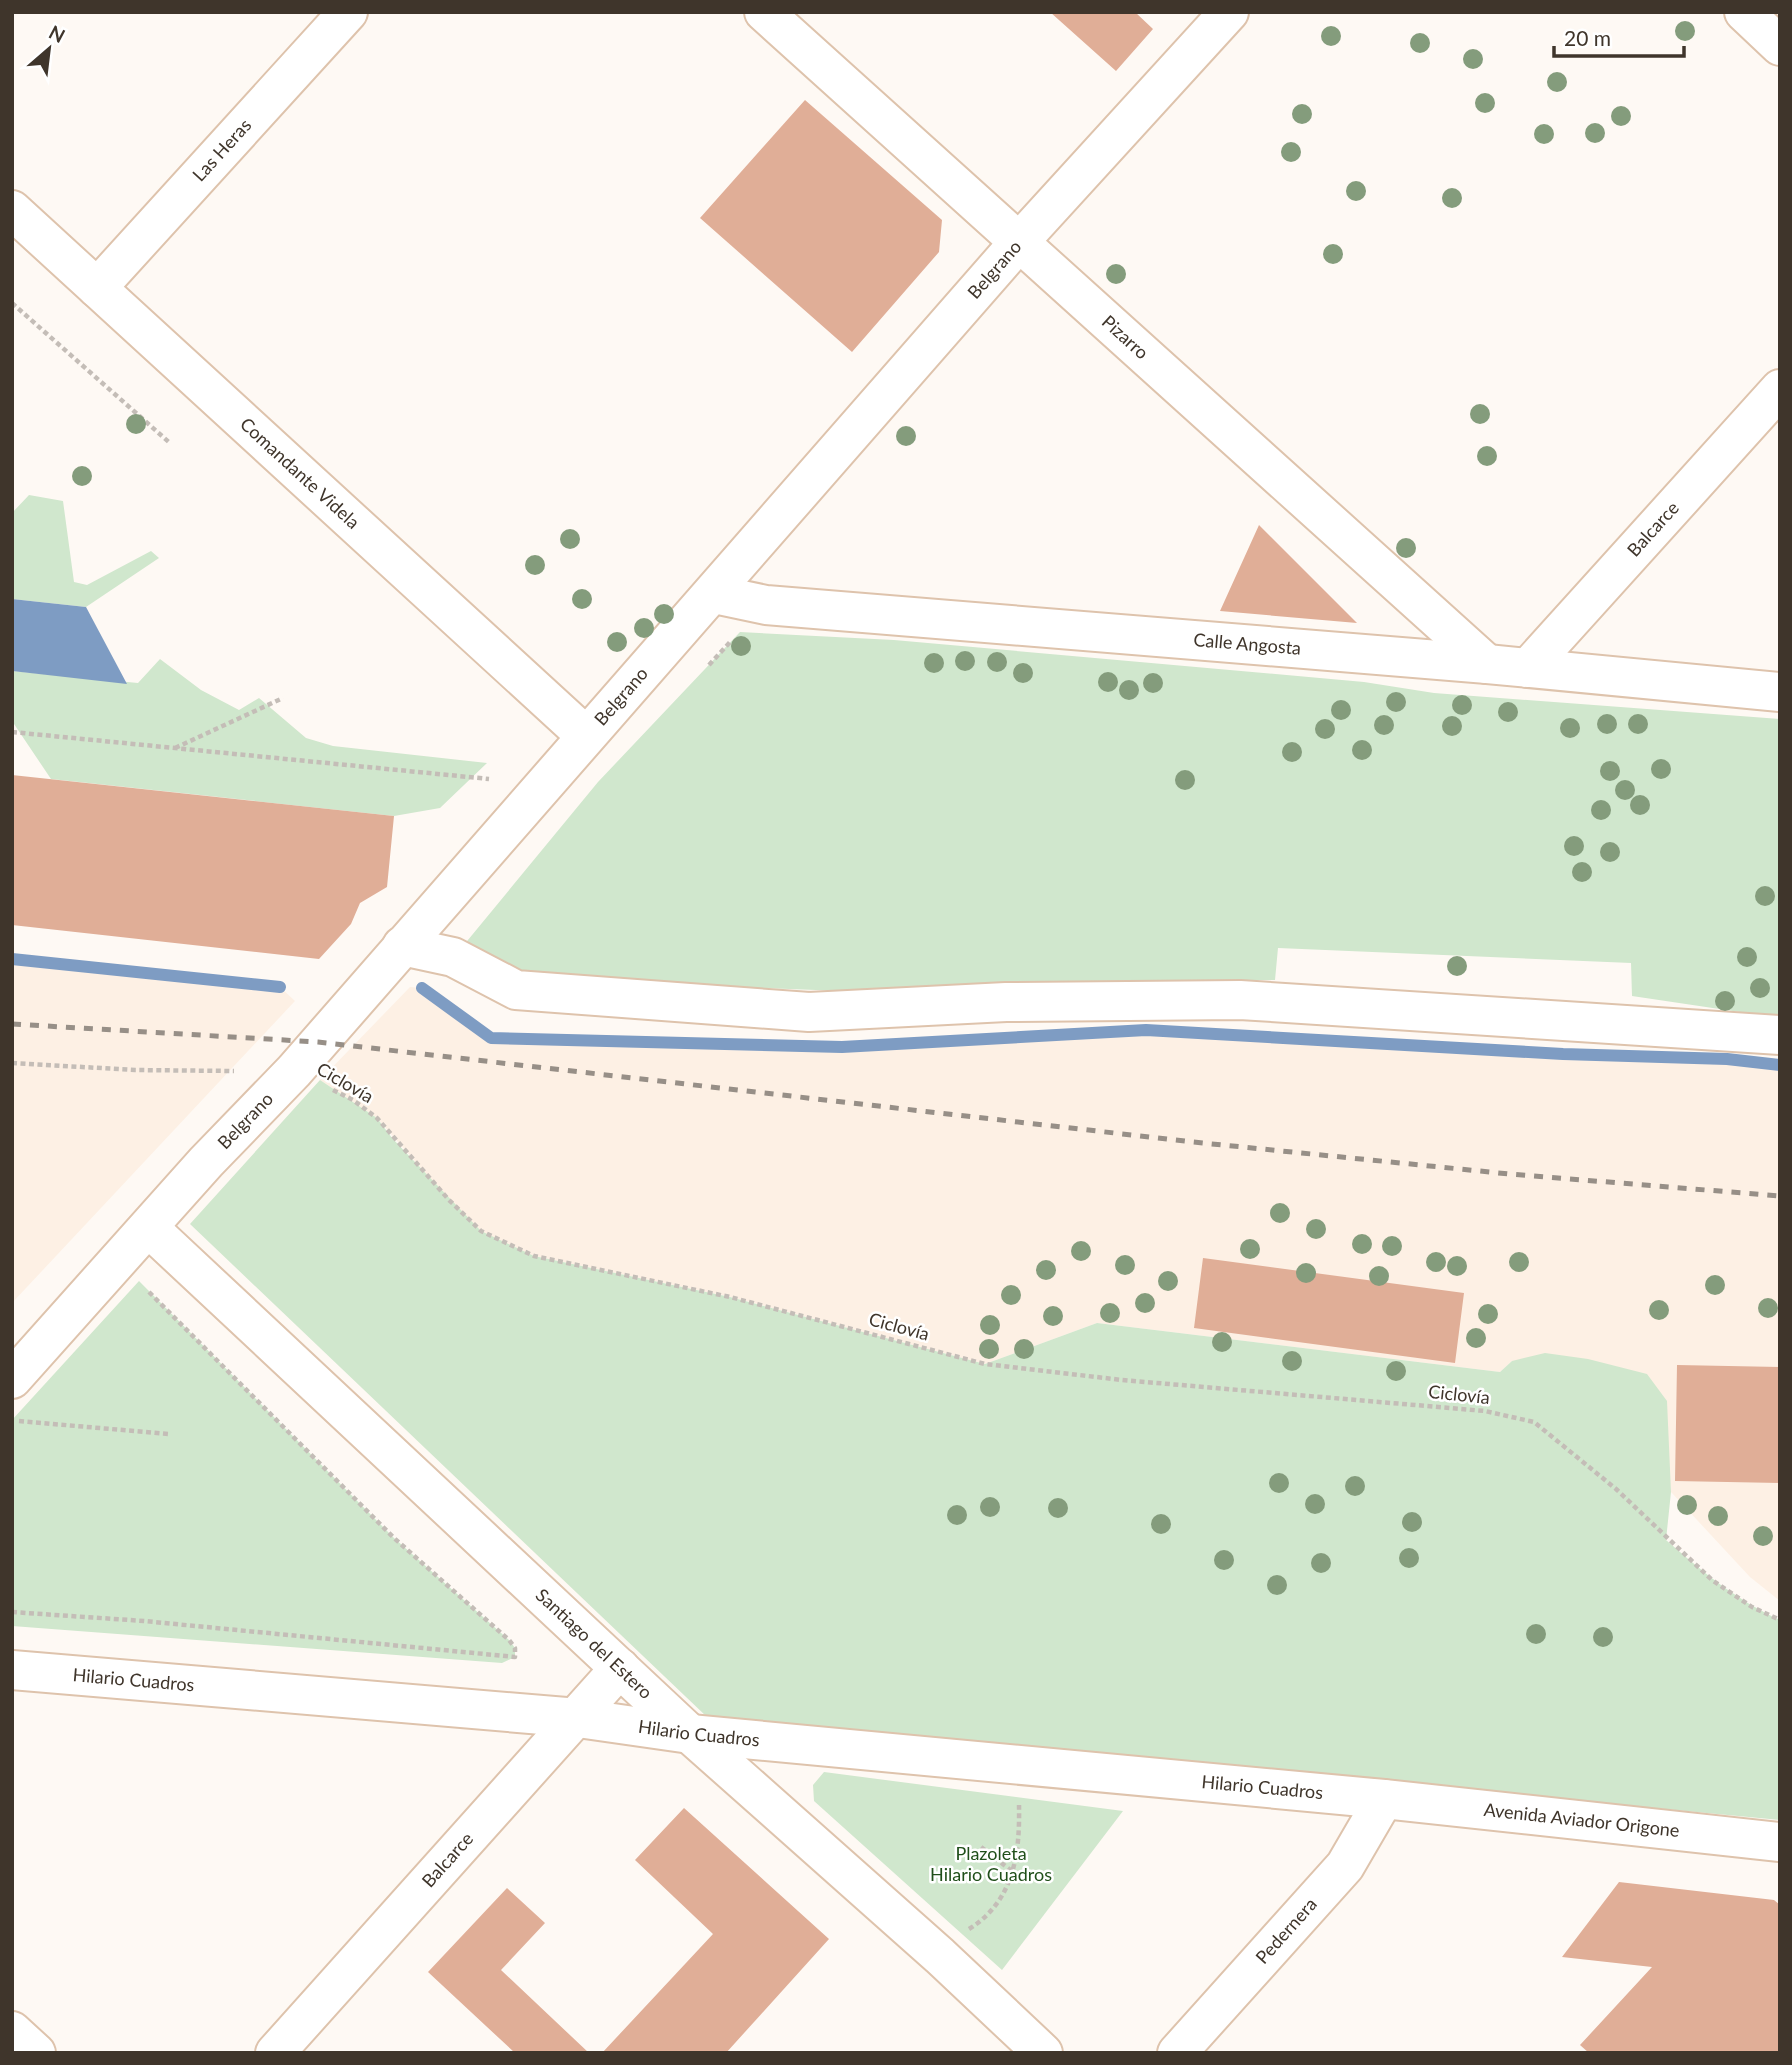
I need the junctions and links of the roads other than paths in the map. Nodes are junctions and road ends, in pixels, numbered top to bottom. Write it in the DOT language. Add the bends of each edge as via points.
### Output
graph roads {
  1 [pos="348,12"];
  2 [pos="764,12"];
  3 [pos="1229,12"];
  4 [pos="1744,12"];
  5 [pos="1780,46"];
  6 [pos="12,209"];
  7 [pos="1020,242"];
  8 [pos="97,288"];
  9 [pos="1780,389"];
  10 [pos="714,594"];
  11 [pos="1487,664"];
  12 [pos="1528,668"];
  13 [pos="1780,692"];
  14 [pos="586,736"];
  15 [pos="402,946"];
  16 [pos="1780,1035"];
  17 [pos="149,1228"];
  18 [pos="17,1395"];
  19 [pos="620,1668"];
  20 [pos="12,1670"];
  21 [pos="578,1718"];
  22 [pos="690,1734"];
  23 [pos="1384,1799"];
  24 [pos="1780,1842"];
  25 [pos="12,2031"];
  26 [pos="36,2053"];
  27 [pos="275,2053"];
  28 [pos="1044,2053"];
  29 [pos="1177,2053"];
  1 -- 8 [label="street, Las Heras"];
  2 -- 7 [label="street, Pizarro"];
  3 -- 7 [label="street, Belgrano"];
  4 -- 5 [label="street"];
  6 -- 8 [label="street, Comandante Videla"];
  7 -- 10 [label="street, Belgrano"];
  7 -- 11 [label="street, Pizarro"];
  8 -- 14 [label="street, Comandante Videla"];
  9 -- 12 [label="street, Balcarce"];
  10 -- 11 [label="street, Calle Angosta" via="766,605"];
  10 -- 14 [label="street, Belgrano"];
  11 -- 12 [label="street, Calle Angosta"];
  12 -- 13 [label="street, Calle Angosta"];
  14 -- 15 [label="street, Belgrano"];
  15 -- 16 [label="street" via="453,957 516,990 809,1012 1006,1002 1240,1000"];
  15 -- 17 [label="street, Belgrano"];
  17 -- 18 [label="street, Belgrano"];
  17 -- 19 [label="street, Santiago del Estero"];
  19 -- 21 [label="street, Balcarce"];
  19 -- 22 [label="street, Santiago del Estero"];
  20 -- 21 [label="street, Hilario Cuadros"];
  21 -- 22 [label="street, Hilario Cuadros"];
  21 -- 27 [label="street, Balcarce"];
  22 -- 23 [label="street, Hilario Cuadros"];
  22 -- 28 [label="street, Santiago del Estero"];
  23 -- 24 [label="street, Avenida Aviador Origone"];
  23 -- 29 [label="street, Pedernera" via="1345,1866"];
  25 -- 26 [label="street"];
}
